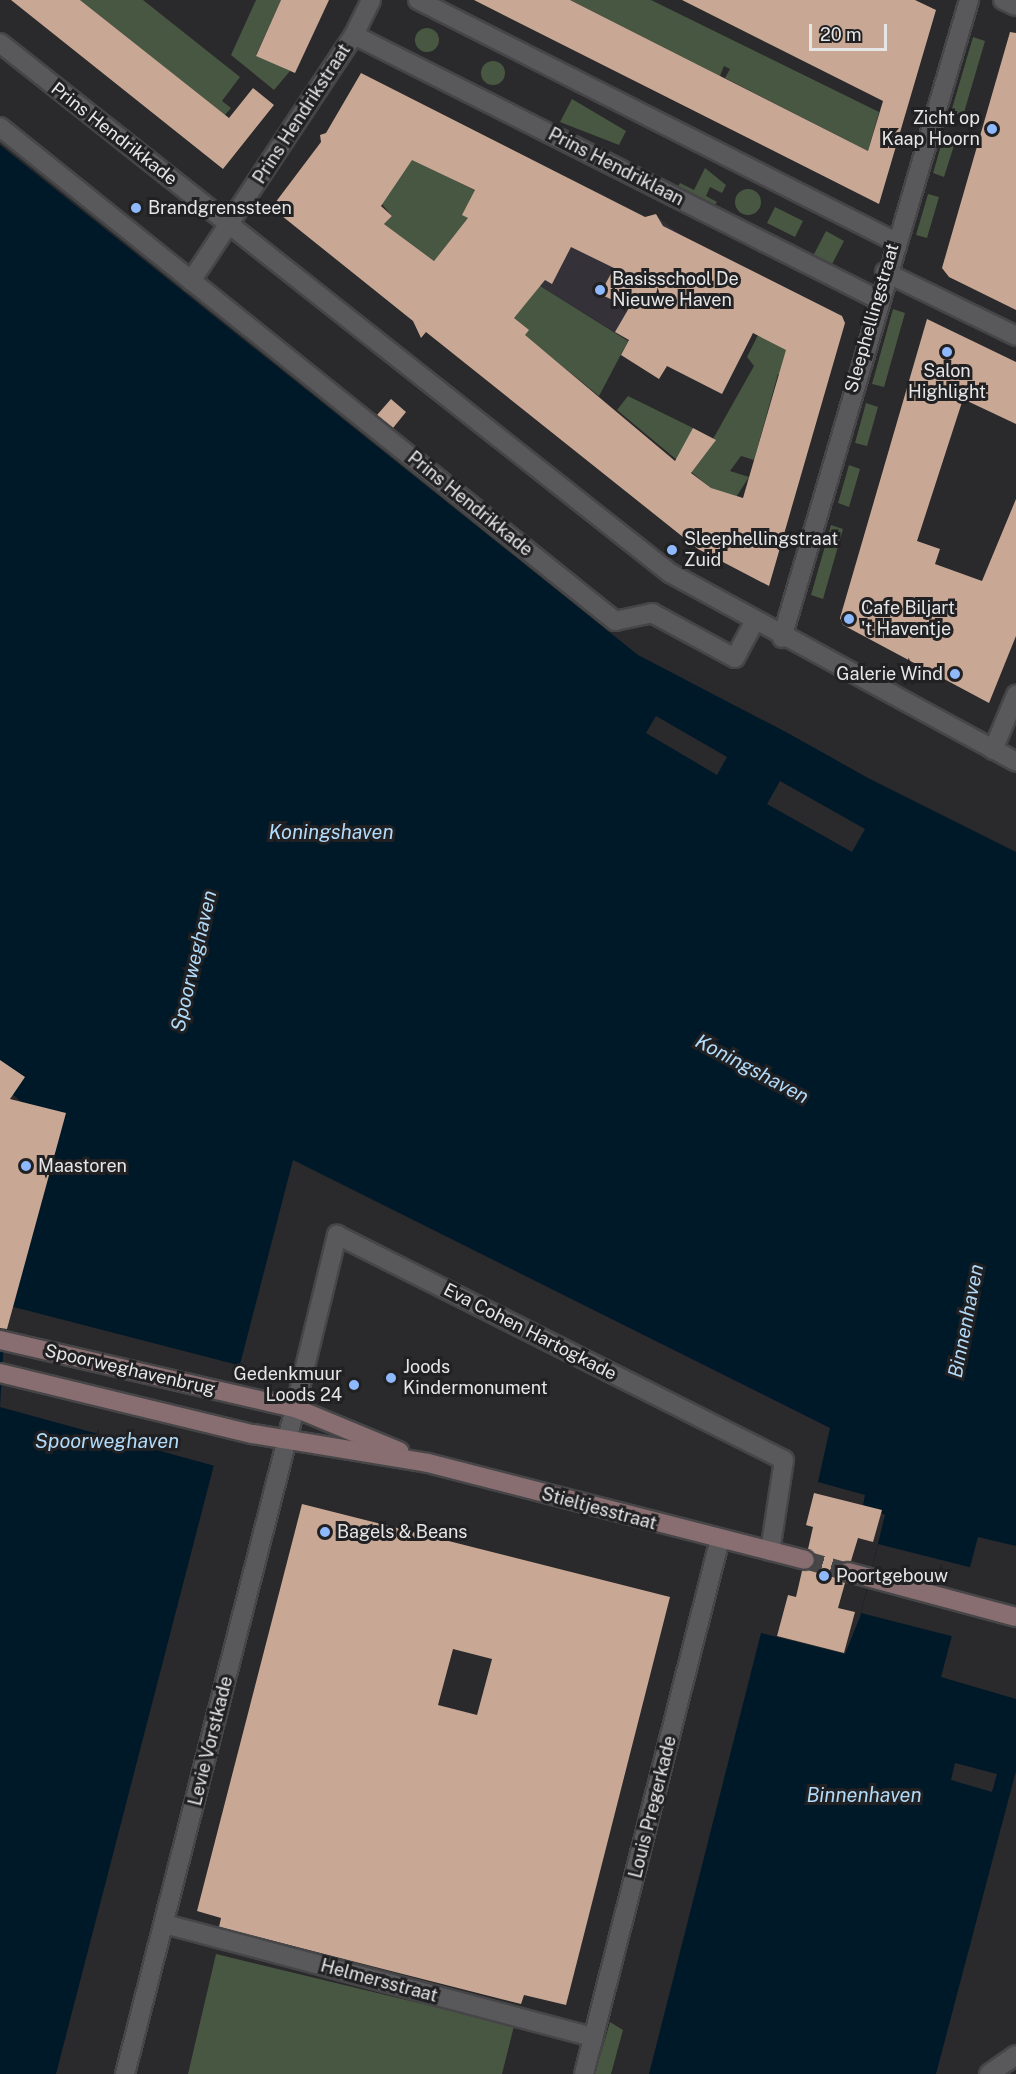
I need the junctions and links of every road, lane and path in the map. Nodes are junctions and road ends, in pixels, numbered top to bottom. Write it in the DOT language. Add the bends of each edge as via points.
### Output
graph roads {
  1 [pos="370,0"];
  2 [pos="418,0"];
  3 [pos="969,0"];
  4 [pos="1003,0"];
  5 [pos="1016,6"];
  6 [pos="354,35"];
  7 [pos="0,43"];
  8 [pos="0,127"];
  9 [pos="229,225"];
  10 [pos="894,241"];
  11 [pos="885,272"];
  12 [pos="191,281"];
  13 [pos="877,299"];
  14 [pos="1016,336"];
  15 [pos="754,623"];
  16 [pos="782,638"];
  17 [pos="1016,695"];
  18 [pos="993,750"];
  19 [pos="1016,762"];
  20 [pos="0,1340"];
  21 [pos="0,1373"];
  22 [pos="297,1400"];
  23 [pos="288,1441"];
  24 [pos="428,1463"];
  25 [pos="720,1539"];
  26 [pos="770,1551"];
  27 [pos="805,1560"];
  28 [pos="848,1572"];
  29 [pos="1016,1617"];
  30 [pos="165,1924"];
  31 [pos="593,2037"];
  32 [pos="1016,2055"];
  33 [pos="125,2074"];
  34 [pos="584,2074"];
  35 [pos="989,2074"];
  1 -- 6 [label="street, Prins Hendrikstraat"];
  2 -- 10 [label="street"];
  3 -- 10 [label="street, Sleephellingstraat"];
  4 -- 5 [label="street"];
  6 -- 9 [label="street, Prins Hendrikstraat"];
  6 -- 13 [label="street, Prins Hendriklaan"];
  7 -- 9 [label="street, Prins Hendrikkade"];
  8 -- 12 [label="street, Prins Hendrikkade"];
  9 -- 12 [label="street"];
  9 -- 15 [label="street, Prins Hendrikkade" via="658,564"];
  10 -- 11 [label="street, Sleephellingstraat"];
  11 -- 13 [label="street, Sleephellingstraat"];
  11 -- 14 [label="street"];
  12 -- 15 [label="street, Prins Hendrikkade" via="615,621 652,613 735,658"];
  13 -- 16 [label="street, Sleephellingstraat"];
  15 -- 16 [label="street, Prins Hendrikkade"];
  16 -- 18 [label="street, Prins Hendrikkade"];
  17 -- 18 [label="street"];
  18 -- 19 [label="street, Prins Hendrikkade"];
  20 -- 22 [label="street, Spoorweghavenbrug" via="261,1400"];
  21 -- 23 [label="street, Spoorweghavenbrug"];
  22 -- 23 [label="street, Levie Vorstkade"];
  22 -- 24 [label="street, Stieltjesstraat"];
  22 -- 26 [label="street, Eva Cohen Hartogkade" via="337,1235 784,1460"];
  23 -- 24 [label="street, Stieltjesstraat"];
  23 -- 30 [label="street, Levie Vorstkade"];
  24 -- 25 [label="street, Stieltjesstraat"];
  25 -- 26 [label="street, Stieltjesstraat"];
  25 -- 31 [label="street, Louis Pregerkade"];
  26 -- 27 [label="street, Stieltjesstraat"];
  28 -- 29 [label="street"];
  30 -- 31 [label="street, Helmersstraat"];
  30 -- 33 [label="street, Levie Vorstkade"];
  31 -- 34 [label="street, Louis Pregerkade"];
  32 -- 35 [label="street"];
}
